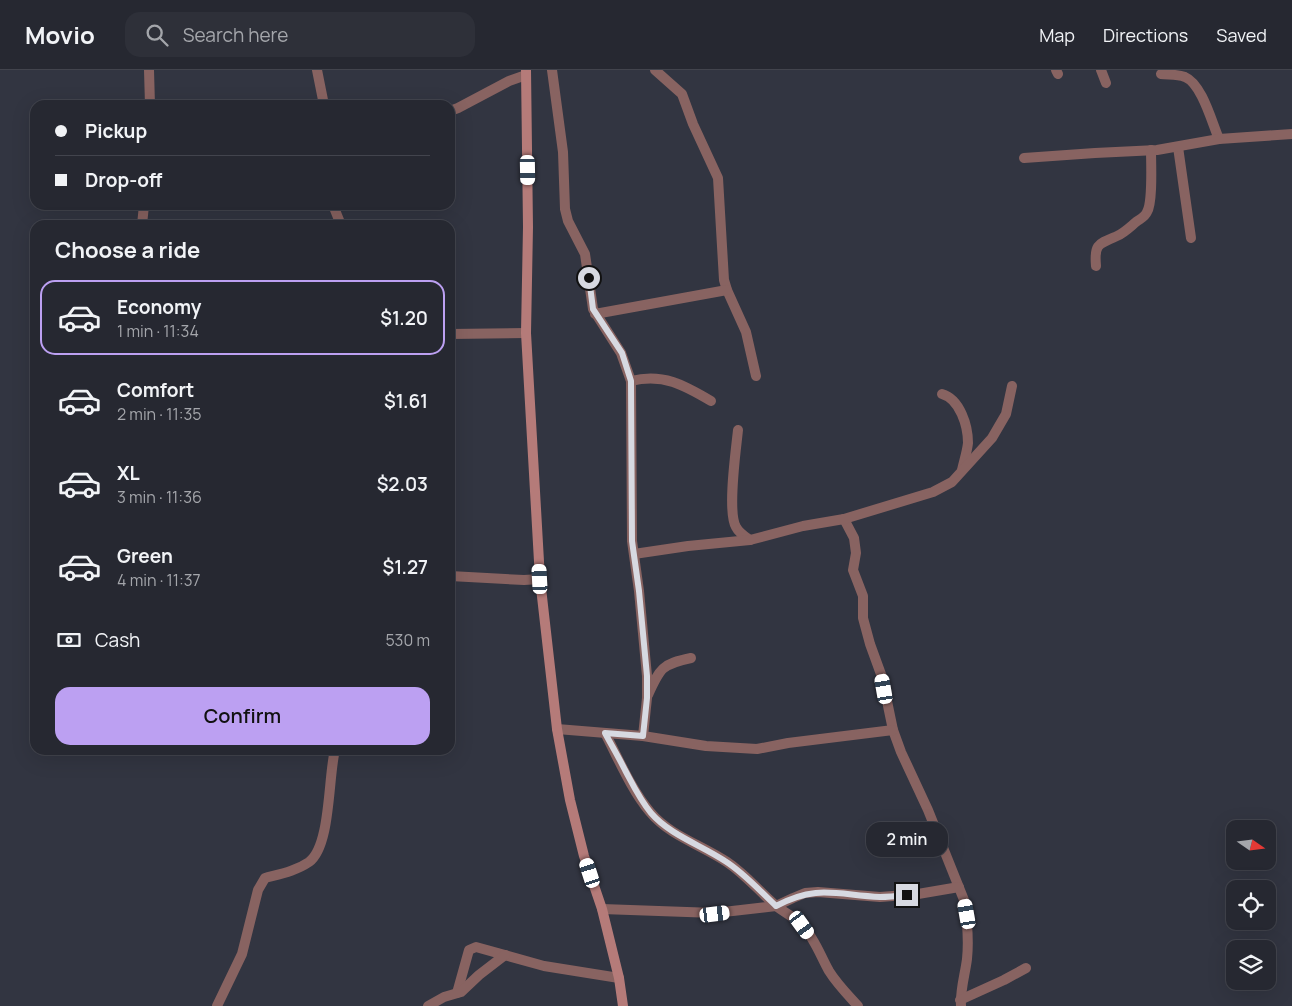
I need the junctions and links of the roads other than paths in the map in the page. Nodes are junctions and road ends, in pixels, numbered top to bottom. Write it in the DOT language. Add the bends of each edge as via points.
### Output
graph roads {
  1 [pos="149,70"];
  2 [pos="319,70"];
  3 [pos="552,70"];
  4 [pos="655,70"];
  5 [pos="1101,70"];
  6 [pos="526,73"];
  7 [pos="1160,74"];
  8 [pos="1106,83"];
  9 [pos="150,100"];
  10 [pos="323,100"];
  11 [pos="455,109"];
  12 [pos="1292,134"];
  13 [pos="1219,139"];
  14 [pos="1178,147"];
  15 [pos="1150,150"];
  16 [pos="1024,158"];
  17 [pos="1191,238"];
  18 [pos="1096,266"];
  19 [pos="727,290"];
  20 [pos="595,314"];
  21 [pos="526,333"];
  22 [pos="455,334"];
  23 [pos="756,376"];
  24 [pos="631,381"];
  25 [pos="1012,386"];
  26 [pos="942,394"];
  27 [pos="712,401"];
  28 [pos="738,430"];
  29 [pos="962,471"];
  30 [pos="844,519"];
  31 [pos="750,540"];
  32 [pos="634,554"];
  33 [pos="455,576"];
  34 [pos="540,579"];
  35 [pos="691,658"];
  36 [pos="647,698"];
  37 [pos="557,729"];
  38 [pos="892,730"];
  39 [pos="605,733"];
  40 [pos="643,736"];
  41 [pos="334,755"];
  42 [pos="959,887"];
  43 [pos="776,906"];
  44 [pos="602,909"];
  45 [pos="504,954"];
  46 [pos="1026,968"];
  47 [pos="620,978"];
  48 [pos="456,993"];
  49 [pos="960,1003"];
  50 [pos="217,1006"];
  51 [pos="428,1006"];
  52 [pos="623,1006"];
  53 [pos="858,1006"];
  1 -- 9 [label="street"];
  2 -- 10 [label="street"];
  3 -- 20 [label="street" via="563,152 565,208 585,254"];
  4 -- 19 [label="street" via="682,94 718,178"];
  5 -- 8 [label="street"];
  6 -- 11 [label="street"];
  6 -- 21 [label="street"];
  7 -- 13 [label="street" via="1179,75 1193,83"];
  12 -- 13 [label="street"];
  13 -- 14 [label="street"];
  14 -- 15 [label="street"];
  14 -- 17 [label="street"];
  15 -- 16 [label="street"];
  15 -- 18 [label="street" via="1151,195 1146,215 1123,233 1101,242 1096,248"];
  19 -- 20 [label="street"];
  19 -- 23 [label="street" via="746,332"];
  20 -- 24 [label="street" via="622,353"];
  21 -- 22 [label="street"];
  21 -- 34 [label="street"];
  24 -- 27 [label="street" via="654,377 688,387"];
  24 -- 32 [label="street"];
  25 -- 29 [label="street" via="1001,424"];
  26 -- 29 [label="street" via="958,406 966,432 968,443"];
  28 -- 31 [label="street" via="733,520 740,534"];
  29 -- 30 [label="street" via="952,482 933,492"];
  30 -- 31 [label="street"];
  30 -- 38 [label="street" via="854,538 853,570 863,596 863,618 882,677"];
  31 -- 32 [label="street"];
  32 -- 36 [label="street" via="645,648"];
  33 -- 34 [label="street"];
  34 -- 37 [label="street"];
  35 -- 36 [label="street" via="663,668"];
  36 -- 40 [label="street"];
  37 -- 39 [label="street"];
  37 -- 44 [label="street" via="574,820"];
  38 -- 40 [label="street" via="757,749 706,746"];
  38 -- 42 [label="street"];
  39 -- 40 [label="street"];
  39 -- 43 [label="street" via="650,813 671,830 739,871"];
  41 -- 50 [label="street" via="327,817 316,856 292,871 262,881 242,954"];
  42 -- 43 [label="street" via="880,897 818,892"];
  42 -- 49 [label="street" via="967,914 968,944"];
  43 -- 44 [label="street" via="715,914"];
  43 -- 53 [label="street" via="802,925 831,974"];
  44 -- 47 [label="street"];
  45 -- 47 [label="street" via="544,966"];
  45 -- 48 [label="street"];
  45 -- 48 [label="street" via="471,947"];
  46 -- 49 [label="street"];
  47 -- 52 [label="street"];
  48 -- 51 [label="street"];
}
